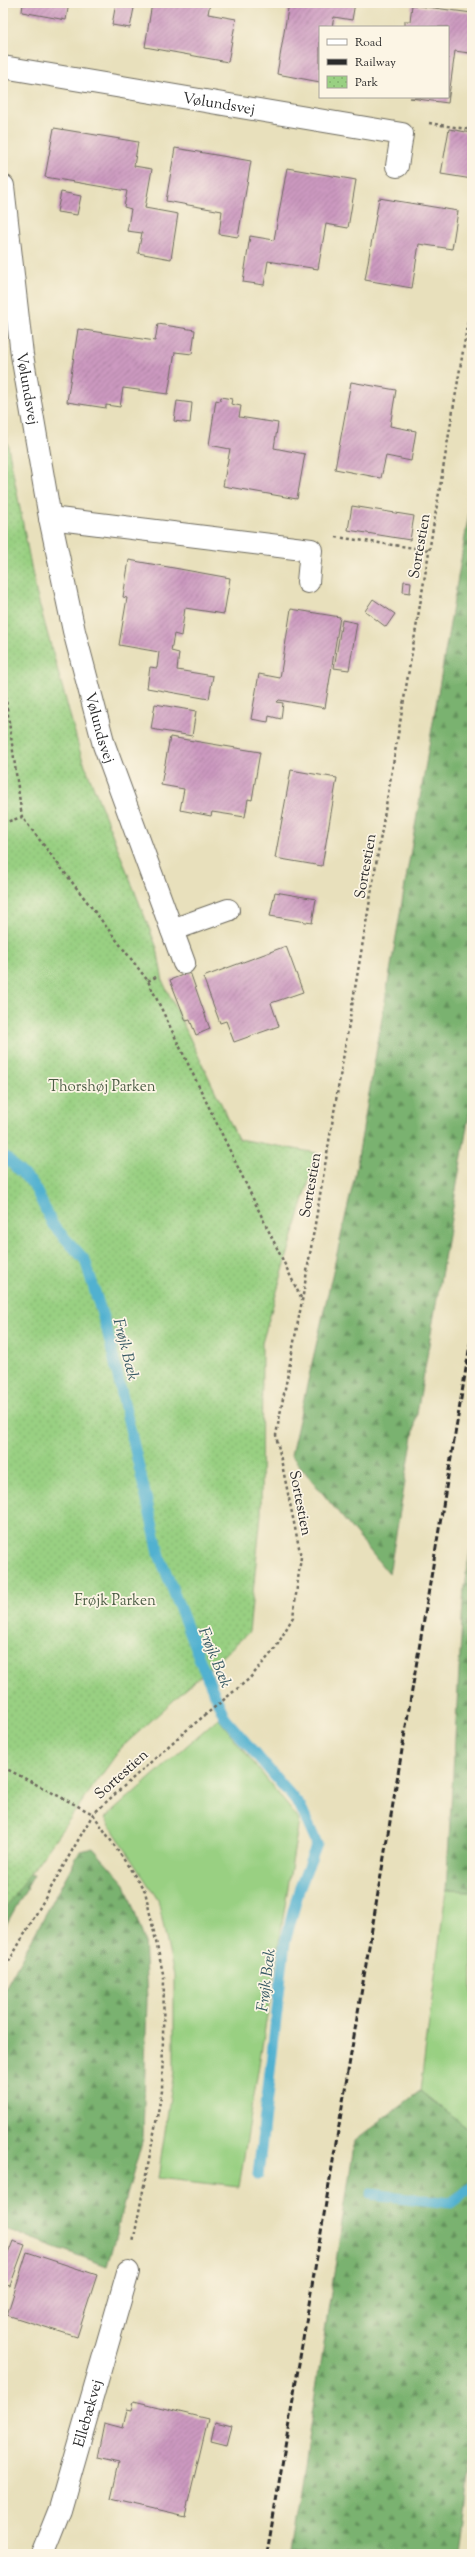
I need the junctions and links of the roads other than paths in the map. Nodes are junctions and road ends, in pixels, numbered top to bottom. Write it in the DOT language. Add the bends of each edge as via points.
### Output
graph roads {
  1 [pos="3,67"];
  2 [pos="397,166"];
  3 [pos="3,186"];
  4 [pos="50,518"];
  5 [pos="308,582"];
  6 [pos="228,910"];
  7 [pos="172,930"];
  8 [pos="184,963"];
  9 [pos="128,2272"];
  10 [pos="42,2554"];
  1 -- 2 [label="street, Vølundsvej" via="402,134"];
  3 -- 4 [label="street, Vølundsvej" via="22,355"];
  4 -- 5 [label="street" via="312,550"];
  4 -- 7 [label="street, Vølundsvej" via="74,631 104,745"];
  6 -- 7 [label="street"];
  7 -- 8 [label="street, Vølundsvej"];
  9 -- 10 [label="street, Ellebækvej" via="60,2509"];
}
